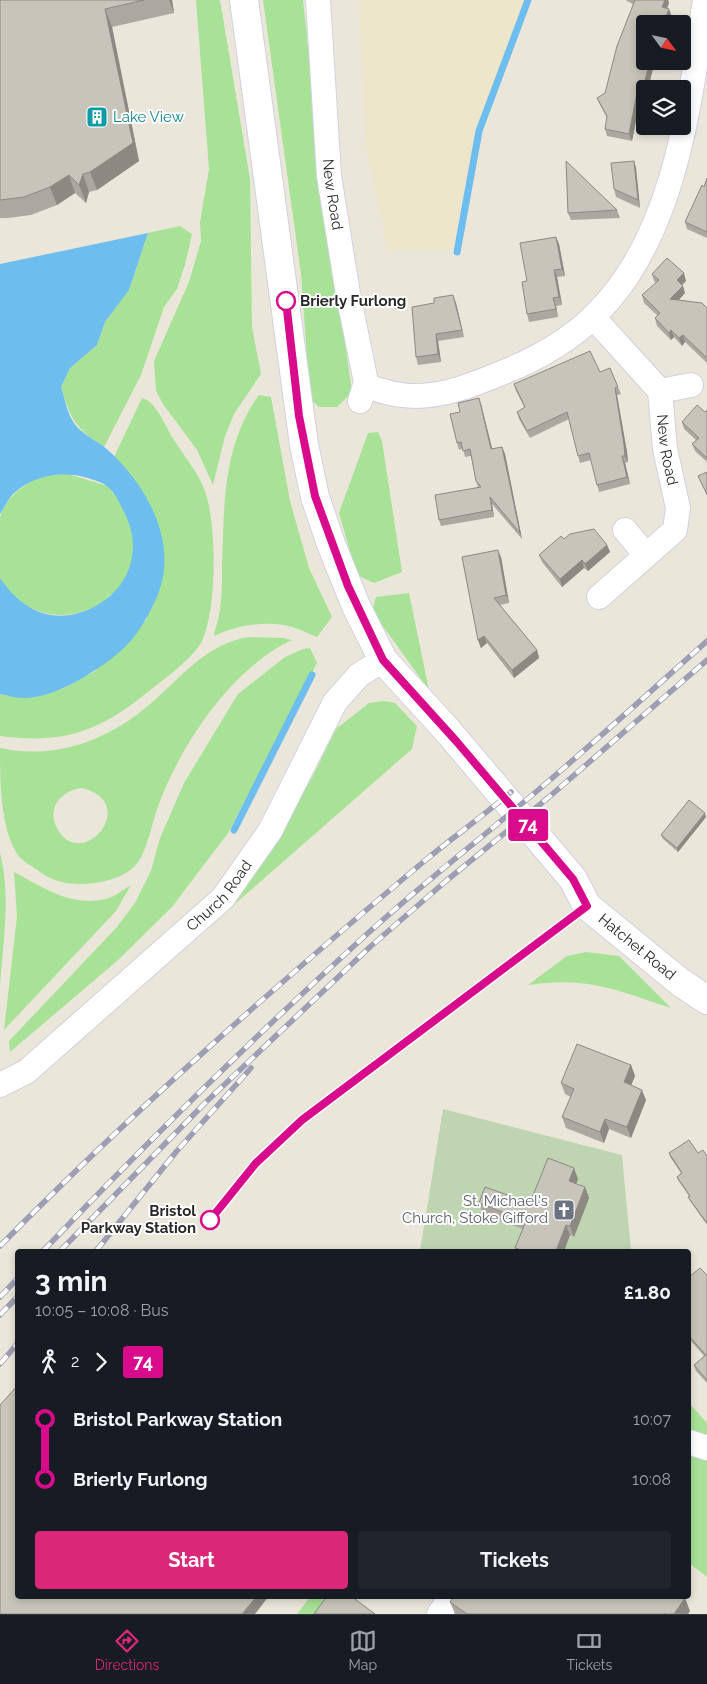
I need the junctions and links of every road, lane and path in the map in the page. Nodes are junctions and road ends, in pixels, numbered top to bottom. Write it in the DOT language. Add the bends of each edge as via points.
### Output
graph roads {
  1 [pos="244,0"];
  2 [pos="318,0"];
  3 [pos="705,0"];
  4 [pos="593,317"];
  5 [pos="691,385"];
  6 [pos="660,391"];
  7 [pos="625,530"];
  8 [pos="646,556"];
  9 [pos="599,597"];
  10 [pos="383,660"];
  11 [pos="707,1000"];
  12 [pos="0,1085"];
  13 [pos="691,1443"];
  14 [pos="707,1448"];
  15 [pos="450,1599"];
  16 [pos="439,1614"];
  1 -- 10 [label="street" via="309,473 331,544 356,606"];
  2 -- 4 [label="street, New Road" via="329,176 362,393 415,396 456,389 546,352"];
  3 -- 4 [label="street, New Road" via="688,107 667,190 640,252 619,287"];
  4 -- 6 [label="street"];
  5 -- 6 [label="street"];
  6 -- 8 [label="street, New Road" via="665,449 678,508 674,530"];
  7 -- 8 [label="street"];
  8 -- 9 [label="street"];
  10 -- 11 [label="street, Hatchet Road" via="573,879 587,906"];
  10 -- 12 [label="street, Church Road" via="359,675 335,702 270,831 223,898 26,1072"];
  13 -- 14 [label="street"];
  15 -- 16 [label="street"];
}
